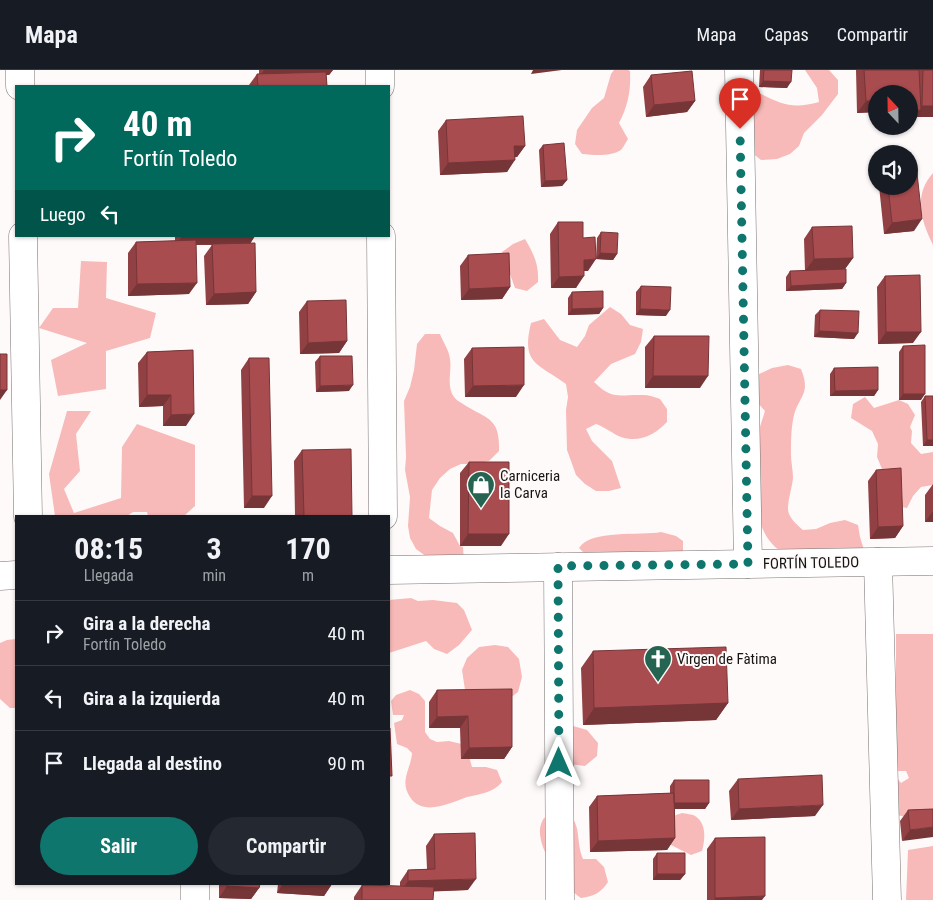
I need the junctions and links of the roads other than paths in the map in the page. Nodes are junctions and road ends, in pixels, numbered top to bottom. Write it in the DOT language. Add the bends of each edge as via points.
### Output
graph roads {
  1 [pos="20,70"];
  2 [pos="380,70"];
  3 [pos="738,70"];
  4 [pos="20,85"];
  5 [pos="380,85"];
  6 [pos="23,237"];
  7 [pos="381,237"];
  8 [pos="28,515"];
  9 [pos="383,515"];
  10 [pos="933,561"];
  11 [pos="878,562"];
  12 [pos="748,564"];
  13 [pos="558,566"];
  14 [pos="390,570"];
  15 [pos="0,576"];
  16 [pos="15,576"];
  17 [pos="195,885"];
  18 [pos="195,900"];
  19 [pos="560,900"];
  20 [pos="887,900"];
  1 -- 4 [label="street"];
  2 -- 5 [label="street"];
  3 -- 12 [label="street"];
  6 -- 8 [label="street"];
  7 -- 9 [label="street"];
  10 -- 11 [label="street, FORTÍN TOLEDO"];
  11 -- 12 [label="street, FORTÍN TOLEDO"];
  11 -- 20 [label="street"];
  12 -- 13 [label="street, FORTÍN TOLEDO"];
  13 -- 14 [label="street, FORTÍN TOLEDO"];
  13 -- 19 [label="street"];
  15 -- 16 [label="street"];
  17 -- 18 [label="street"];
}
